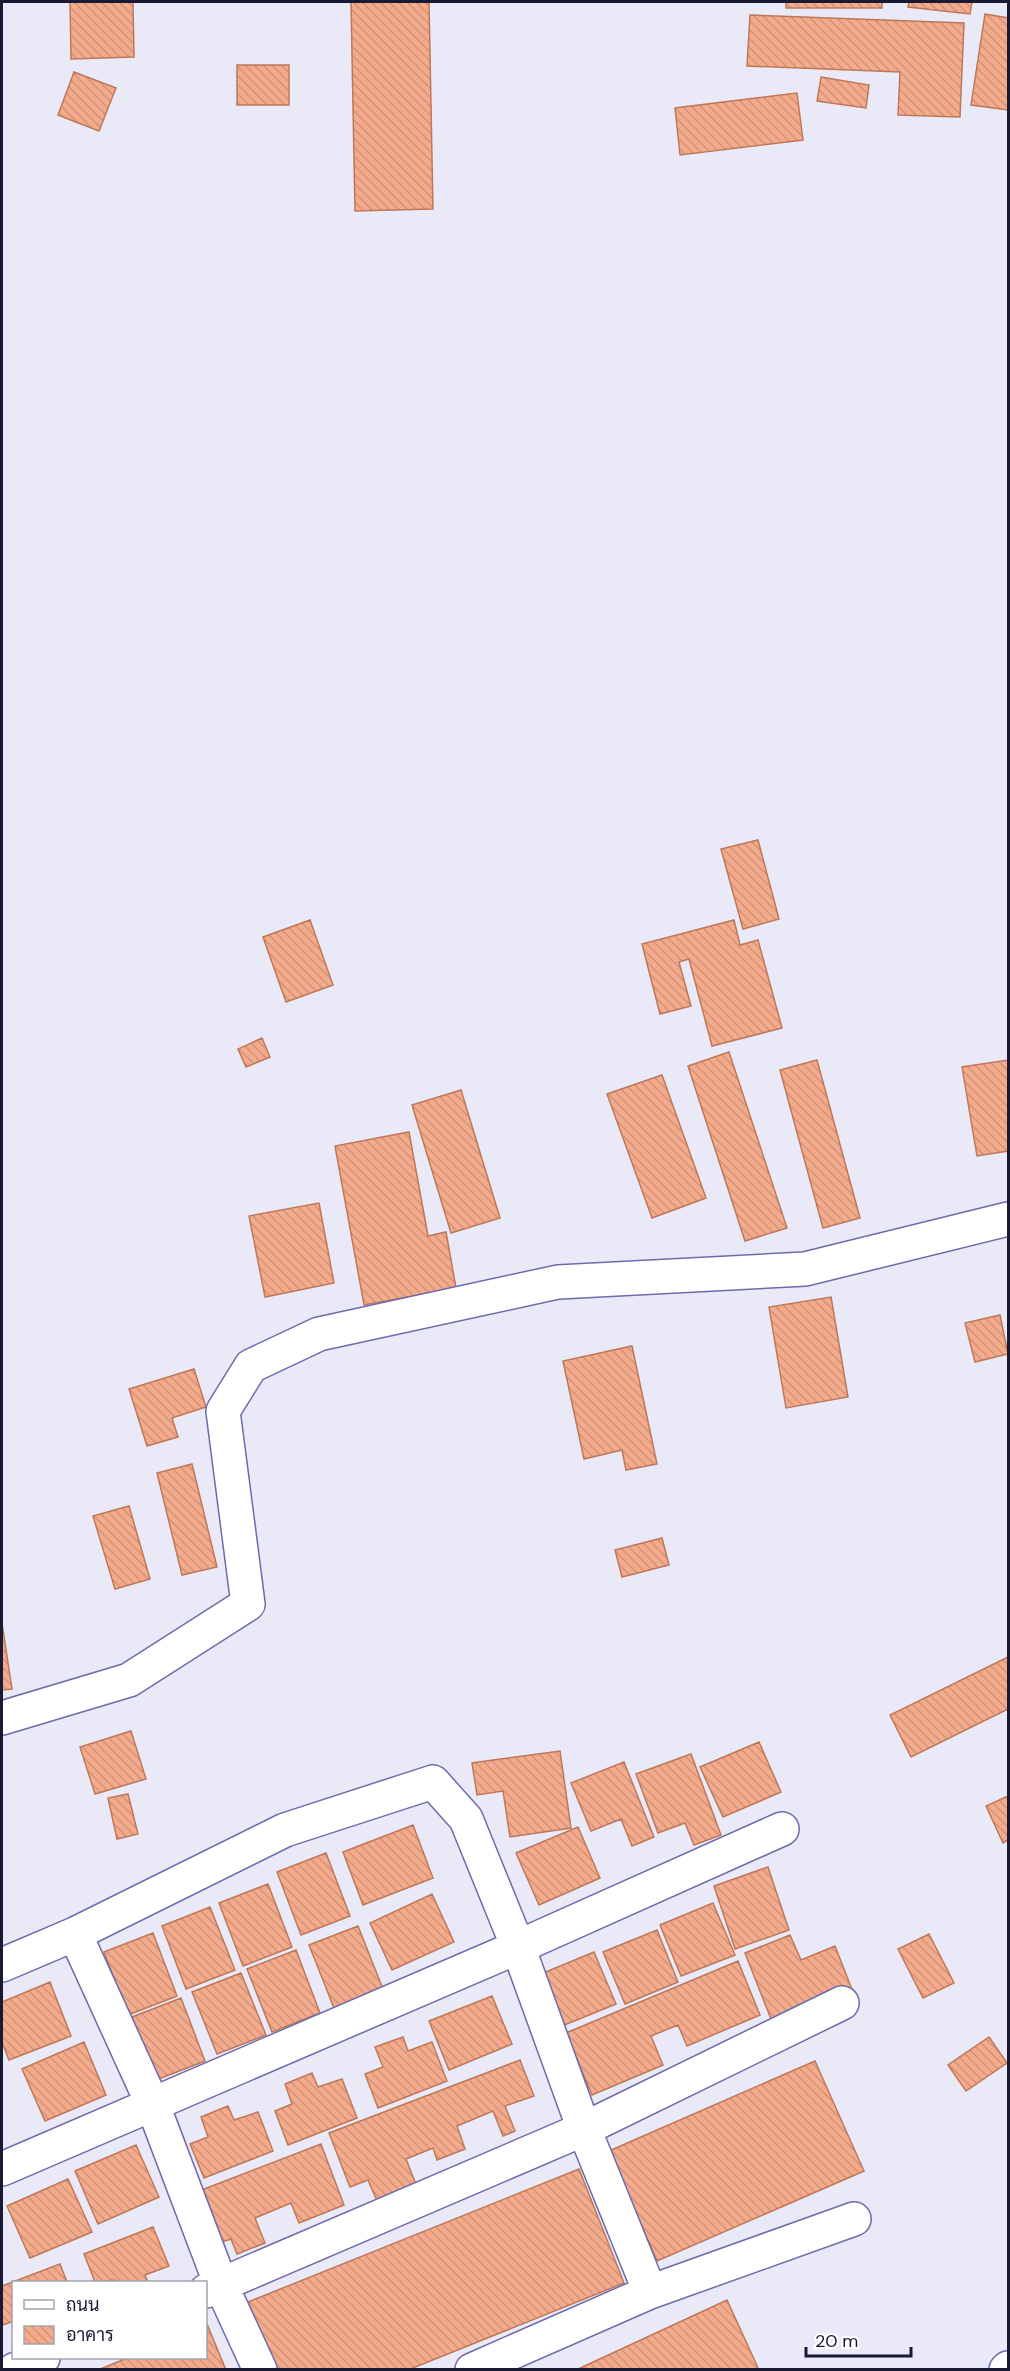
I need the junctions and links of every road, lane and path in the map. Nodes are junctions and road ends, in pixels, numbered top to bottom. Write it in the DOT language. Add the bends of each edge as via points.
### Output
graph roads {
  1 [pos="1008,1219"];
  2 [pos="2,1718"];
  3 [pos="782,1829"];
  4 [pos="75,1934"];
  5 [pos="518,1947"];
  6 [pos="2,1965"];
  7 [pos="842,2003"];
  8 [pos="152,2103"];
  9 [pos="585,2129"];
  10 [pos="2,2169"];
  11 [pos="854,2219"];
  12 [pos="213,2288"];
  13 [pos="650,2292"];
  14 [pos="41,2359"];
  15 [pos="14,2370"];
  16 [pos="260,2370"];
  17 [pos="472,2370"];
  1 -- 2 [label="street" via="805,1269 558,1282 319,1334 251,1366 222,1411 248,1604 129,1680"];
  3 -- 5 [label="street"];
  4 -- 5 [label="street" via="285,1830 433,1782 466,1819"];
  4 -- 6 [label="street"];
  4 -- 8 [label="street"];
  5 -- 8 [label="street"];
  5 -- 9 [label="street"];
  7 -- 9 [label="street"];
  8 -- 10 [label="street"];
  8 -- 12 [label="street"];
  9 -- 12 [label="street"];
  9 -- 13 [label="street"];
  11 -- 13 [label="street"];
  12 -- 16 [label="street"];
  13 -- 17 [label="street"];
  14 -- 15 [label="street"];
}
